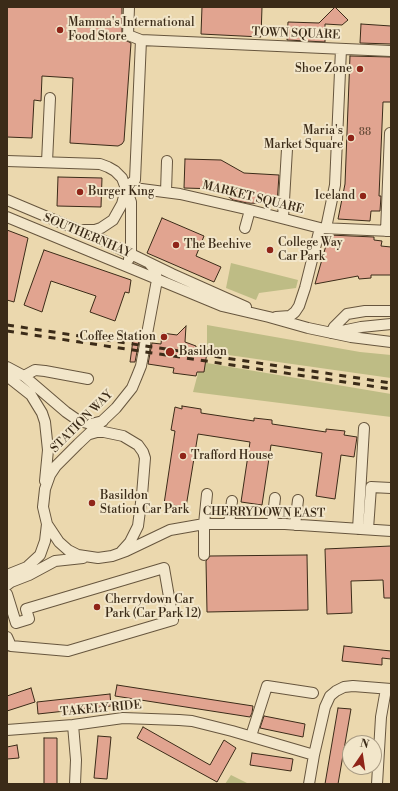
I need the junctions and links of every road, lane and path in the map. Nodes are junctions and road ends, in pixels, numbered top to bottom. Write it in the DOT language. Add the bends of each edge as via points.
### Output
graph roads {
  1 [pos="129,7"];
  2 [pos="141,40"];
  3 [pos="341,49"];
  4 [pos="391,51"];
  5 [pos="50,98"];
  6 [pos="391,132"];
  7 [pos="287,149"];
  8 [pos="7,161"];
  9 [pos="167,161"];
  10 [pos="48,162"];
  11 [pos="126,187"];
  12 [pos="166,192"];
  13 [pos="7,200"];
  14 [pos="250,210"];
  15 [pos="7,217"];
  16 [pos="283,218"];
  17 [pos="73,228"];
  18 [pos="245,228"];
  19 [pos="323,228"];
  20 [pos="388,231"];
  21 [pos="130,254"];
  22 [pos="114,262"];
  23 [pos="149,263"];
  24 [pos="172,274"];
  25 [pos="157,280"];
  26 [pos="391,311"];
  27 [pos="269,317"];
  28 [pos="391,324"];
  29 [pos="331,333"];
  30 [pos="389,342"];
  31 [pos="7,368"];
  32 [pos="7,376"];
  33 [pos="24,376"];
  34 [pos="88,379"];
  35 [pos="105,420"];
  36 [pos="364,428"];
  37 [pos="86,436"];
  38 [pos="391,488"];
  39 [pos="45,489"];
  40 [pos="207,494"];
  41 [pos="275,498"];
  42 [pos="298,500"];
  43 [pos="232,501"];
  44 [pos="47,524"];
  45 [pos="204,524"];
  46 [pos="229,524"];
  47 [pos="272,524"];
  48 [pos="295,525"];
  49 [pos="363,529"];
  50 [pos="391,531"];
  51 [pos="118,554"];
  52 [pos="204,555"];
  53 [pos="89,557"];
  54 [pos="7,575"];
  55 [pos="7,585"];
  56 [pos="7,594"];
  57 [pos="7,637"];
  58 [pos="388,689"];
  59 [pos="314,693"];
  60 [pos="73,724"];
  61 [pos="7,730"];
  62 [pos="250,736"];
  63 [pos="314,754"];
  64 [pos="75,784"];
  65 [pos="310,784"];
  66 [pos="377,784"];
  1 -- 2 [label="street" via="128,35"];
  2 -- 3 [label="street, TOWN SQUARE"];
  2 -- 11 [label="street" via="135,180"];
  3 -- 4 [label="street, TOWN SQUARE"];
  3 -- 19 [label="street" via="335,185"];
  5 -- 10 [label="street"];
  6 -- 20 [label="street, MARKET SQUARE"];
  7 -- 16 [label="street"];
  8 -- 10 [label="street"];
  9 -- 12 [label="street"];
  10 -- 11 [label="street" via="100,164 115,171"];
  11 -- 12 [label="street, MARKET SQUARE"];
  11 -- 17 [label="street" via="120,208 107,225 95,230"];
  11 -- 21 [label="street" via="132,210"];
  12 -- 14 [label="street, MARKET SQUARE"];
  13 -- 17 [label="street, SOUTHERNHAY"];
  14 -- 16 [label="street, MARKET SQUARE"];
  14 -- 18 [label="street"];
  15 -- 22 [label="street, SOUTHERNHAY"];
  16 -- 19 [label="street, MARKET SQUARE"];
  17 -- 21 [label="street, SOUTHERNHAY"];
  19 -- 20 [label="street, MARKET SQUARE"];
  19 -- 27 [label="street" via="299,306 290,316"];
  21 -- 22 [label="street" via="128,262"];
  21 -- 23 [label="street, SOUTHERNHAY"];
  22 -- 25 [label="street, SOUTHERNHAY"];
  23 -- 24 [label="street, SOUTHERNHAY"];
  23 -- 25 [label="street" via="155,270"];
  24 -- 25 [label="street" via="163,275"];
  24 -- 27 [label="street, SOUTHERNHAY"];
  25 -- 27 [label="street, SOUTHERNHAY" via="222,306"];
  25 -- 35 [label="street, STATION WAY" via="141,366 124,399"];
  26 -- 29 [label="street" via="347,314"];
  27 -- 29 [label="street, SOUTHERNHAY"];
  28 -- 29 [label="street"];
  29 -- 30 [label="street, SOUTHERNHAY"];
  31 -- 33 [label="street"];
  32 -- 39 [label="street, CHERRYDOWN EAST" via="31,395 42,413 48,450"];
  33 -- 34 [label="street" via="35,370"];
  33 -- 35 [label="street" via="80,421 96,424"];
  35 -- 37 [label="street, STATION WAY"];
  36 -- 49 [label="street"];
  37 -- 39 [label="street, STATION WAY" via="56,466"];
  37 -- 51 [label="street" via="104,432 123,436 138,445 143,452 138,526 130,542"];
  38 -- 49 [label="street" via="372,488"];
  39 -- 44 [label="street, CHERRYDOWN EAST" via="43,507"];
  40 -- 45 [label="street"];
  41 -- 47 [label="street"];
  42 -- 48 [label="street"];
  43 -- 46 [label="street"];
  44 -- 53 [label="street, CHERRYDOWN EAST" via="68,550"];
  44 -- 54 [label="street" via="40,555 27,567"];
  45 -- 46 [label="street, CHERRYDOWN EAST"];
  45 -- 51 [label="street, CHERRYDOWN EAST" via="170,530"];
  45 -- 52 [label="street"];
  46 -- 47 [label="street, CHERRYDOWN EAST"];
  47 -- 48 [label="street, CHERRYDOWN EAST"];
  48 -- 49 [label="street, CHERRYDOWN EAST"];
  49 -- 50 [label="street, CHERRYDOWN EAST"];
  51 -- 53 [label="street, CHERRYDOWN EAST"];
  53 -- 55 [label="street" via="55,561"];
  56 -- 57 [label="street" via="16,623 29,619 26,609 164,568 173,620 68,651 11,646"];
  58 -- 63 [label="street" via="344,687 330,696"];
  58 -- 66 [label="street" via="381,717"];
  59 -- 62 [label="street" via="267,686"];
  60 -- 61 [label="street, TAKELY RIDE"];
  60 -- 62 [label="street, TAKELY RIDE" via="123,718 160,718 192,721"];
  60 -- 64 [label="street"];
  62 -- 63 [label="street, TAKELY RIDE"];
  63 -- 65 [label="street"];
}
